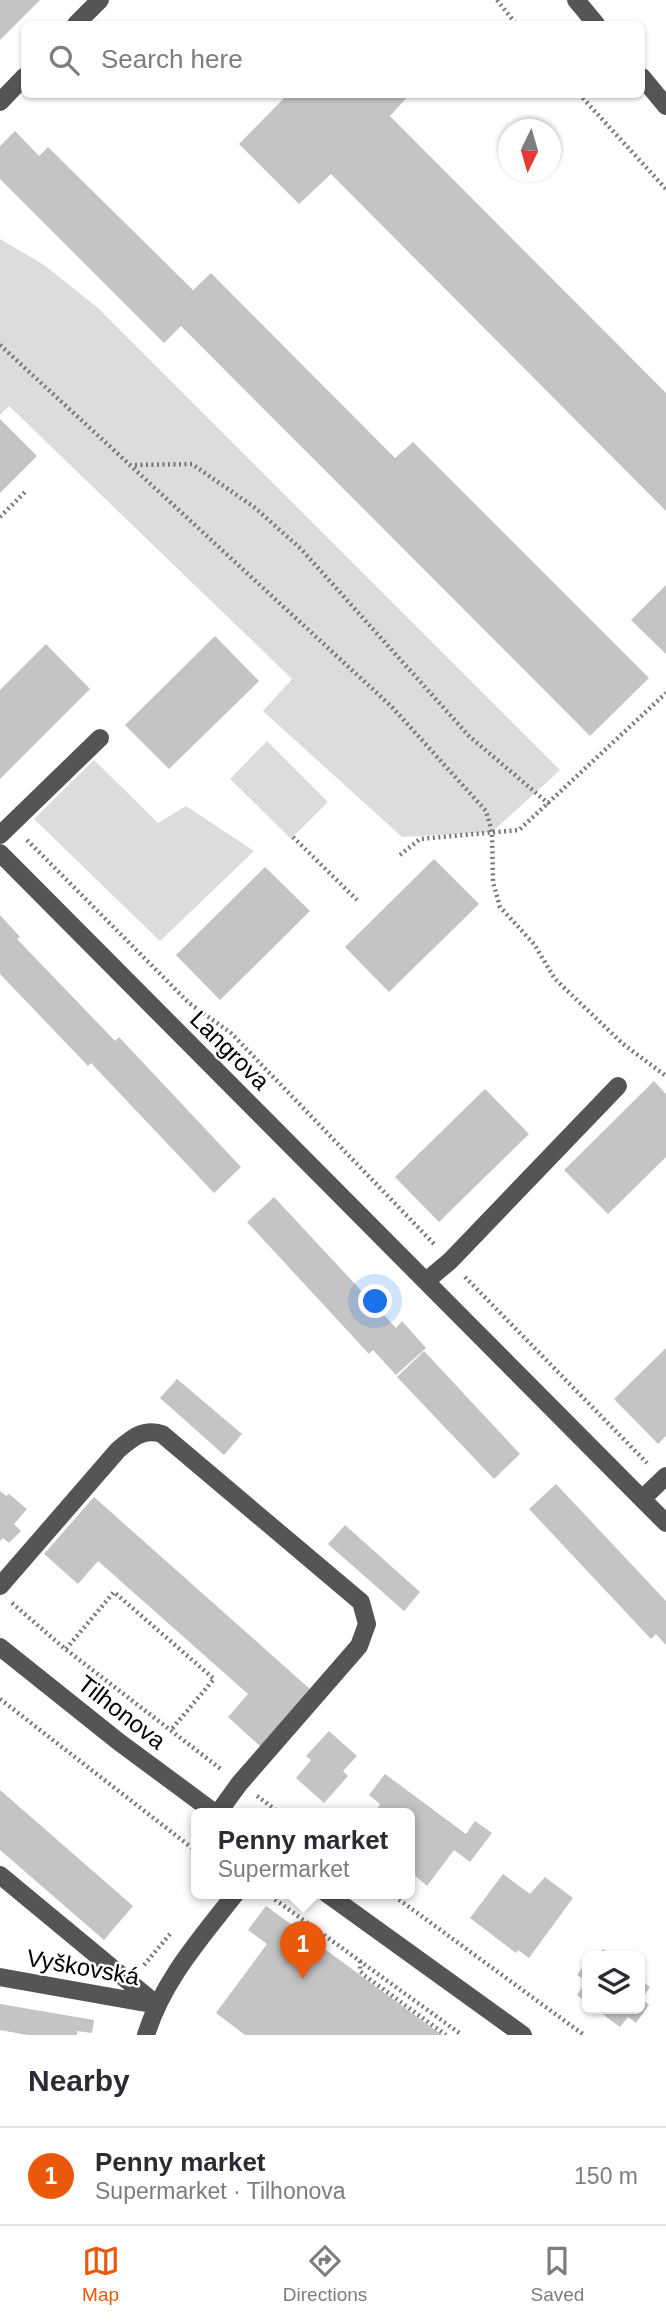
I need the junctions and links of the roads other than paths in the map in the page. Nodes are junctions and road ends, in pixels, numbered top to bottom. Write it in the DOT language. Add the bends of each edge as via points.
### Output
graph roads {
  1 [pos="100,0"];
  2 [pos="576,0"];
  3 [pos="79,21"];
  4 [pos="594,21"];
  5 [pos="21,80"];
  6 [pos="654,82"];
  7 [pos="1,98"];
  8 [pos="666,106"];
  9 [pos="100,738"];
  10 [pos="5,830"];
  11 [pos="0,853"];
  12 [pos="618,1086"];
  13 [pos="426,1282"];
  14 [pos="666,1476"];
  15 [pos="642,1499"];
  16 [pos="666,1523"];
  17 [pos="2,1591"];
  18 [pos="0,1647"];
  19 [pos="209,1808"];
  20 [pos="220,1808"];
  21 [pos="0,1875"];
  22 [pos="231,1899"];
  23 [pos="334,1899"];
  24 [pos="0,1976"];
  25 [pos="157,2005"];
  26 [pos="146,2035"];
  27 [pos="523,2035"];
  1 -- 3 [label="street"];
  2 -- 4 [label="street"];
  5 -- 7 [label="street"];
  6 -- 8 [label="street"];
  9 -- 10 [label="street"];
  11 -- 13 [label="street, Langrova"];
  12 -- 13 [label="street"];
  13 -- 15 [label="street, Langrova"];
  14 -- 15 [label="street"];
  15 -- 16 [label="street, Langrova"];
  17 -- 20 [label="street" via="118,1450 144,1432 162,1434 361,1602 366,1612 365,1636 359,1646"];
  18 -- 19 [label="street, Tilhonova"];
  21 -- 25 [label="street"];
  22 -- 25 [label="street" via="175,1972"];
  23 -- 27 [label="street"];
  24 -- 25 [label="street, Vyškovská"];
  25 -- 26 [label="street"];
}
